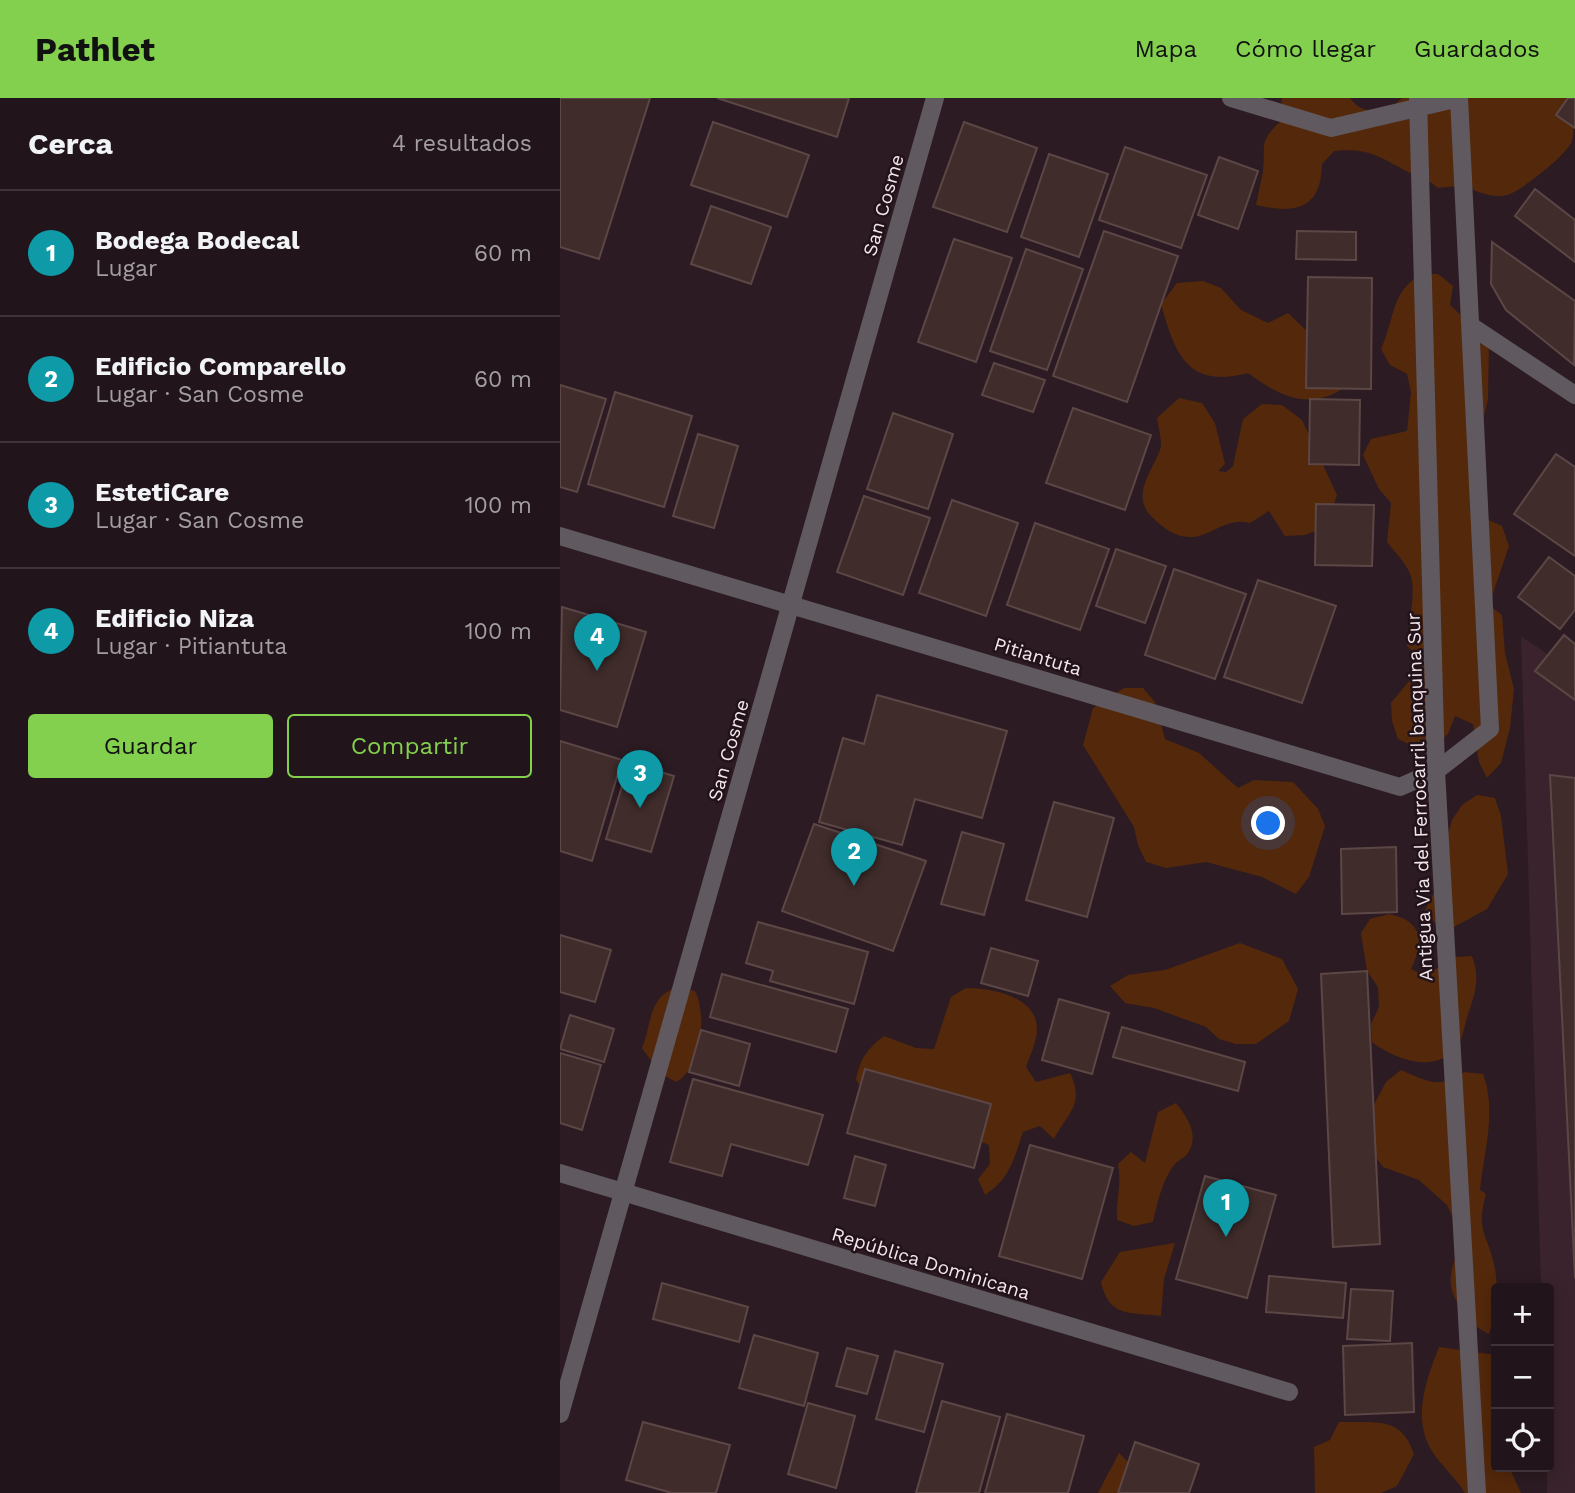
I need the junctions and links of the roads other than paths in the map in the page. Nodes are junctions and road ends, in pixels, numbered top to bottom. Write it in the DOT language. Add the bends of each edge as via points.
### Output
graph roads {
  1 [pos="936,98"];
  2 [pos="1231,98"];
  3 [pos="1460,98"];
  4 [pos="1419,103"];
  5 [pos="1471,326"];
  6 [pos="1575,395"];
  7 [pos="560,536"];
  8 [pos="791,605"];
  9 [pos="1436,771"];
  10 [pos="560,1174"];
  11 [pos="623,1192"];
  12 [pos="1289,1392"];
  13 [pos="560,1414"];
  14 [pos="1477,1493"];
  1 -- 8 [label="street, San Cosme"];
  2 -- 4 [label="street" via="1331,128"];
  3 -- 4 [label="street"];
  3 -- 5 [label="street"];
  4 -- 9 [label="street, Antigua Via del Ferrocarril banquina Sur"];
  5 -- 6 [label="street"];
  5 -- 9 [label="street, Pitiantuta" via="1490,729"];
  7 -- 8 [label="street, Pitiantuta"];
  8 -- 9 [label="street, Pitiantuta" via="1400,787"];
  8 -- 11 [label="street, San Cosme"];
  9 -- 14 [label="street, Antigua Via del Ferrocarril banquina Sur"];
  10 -- 11 [label="street, República Dominicana"];
  11 -- 12 [label="street, República Dominicana"];
  11 -- 13 [label="street, San Cosme"];
}
